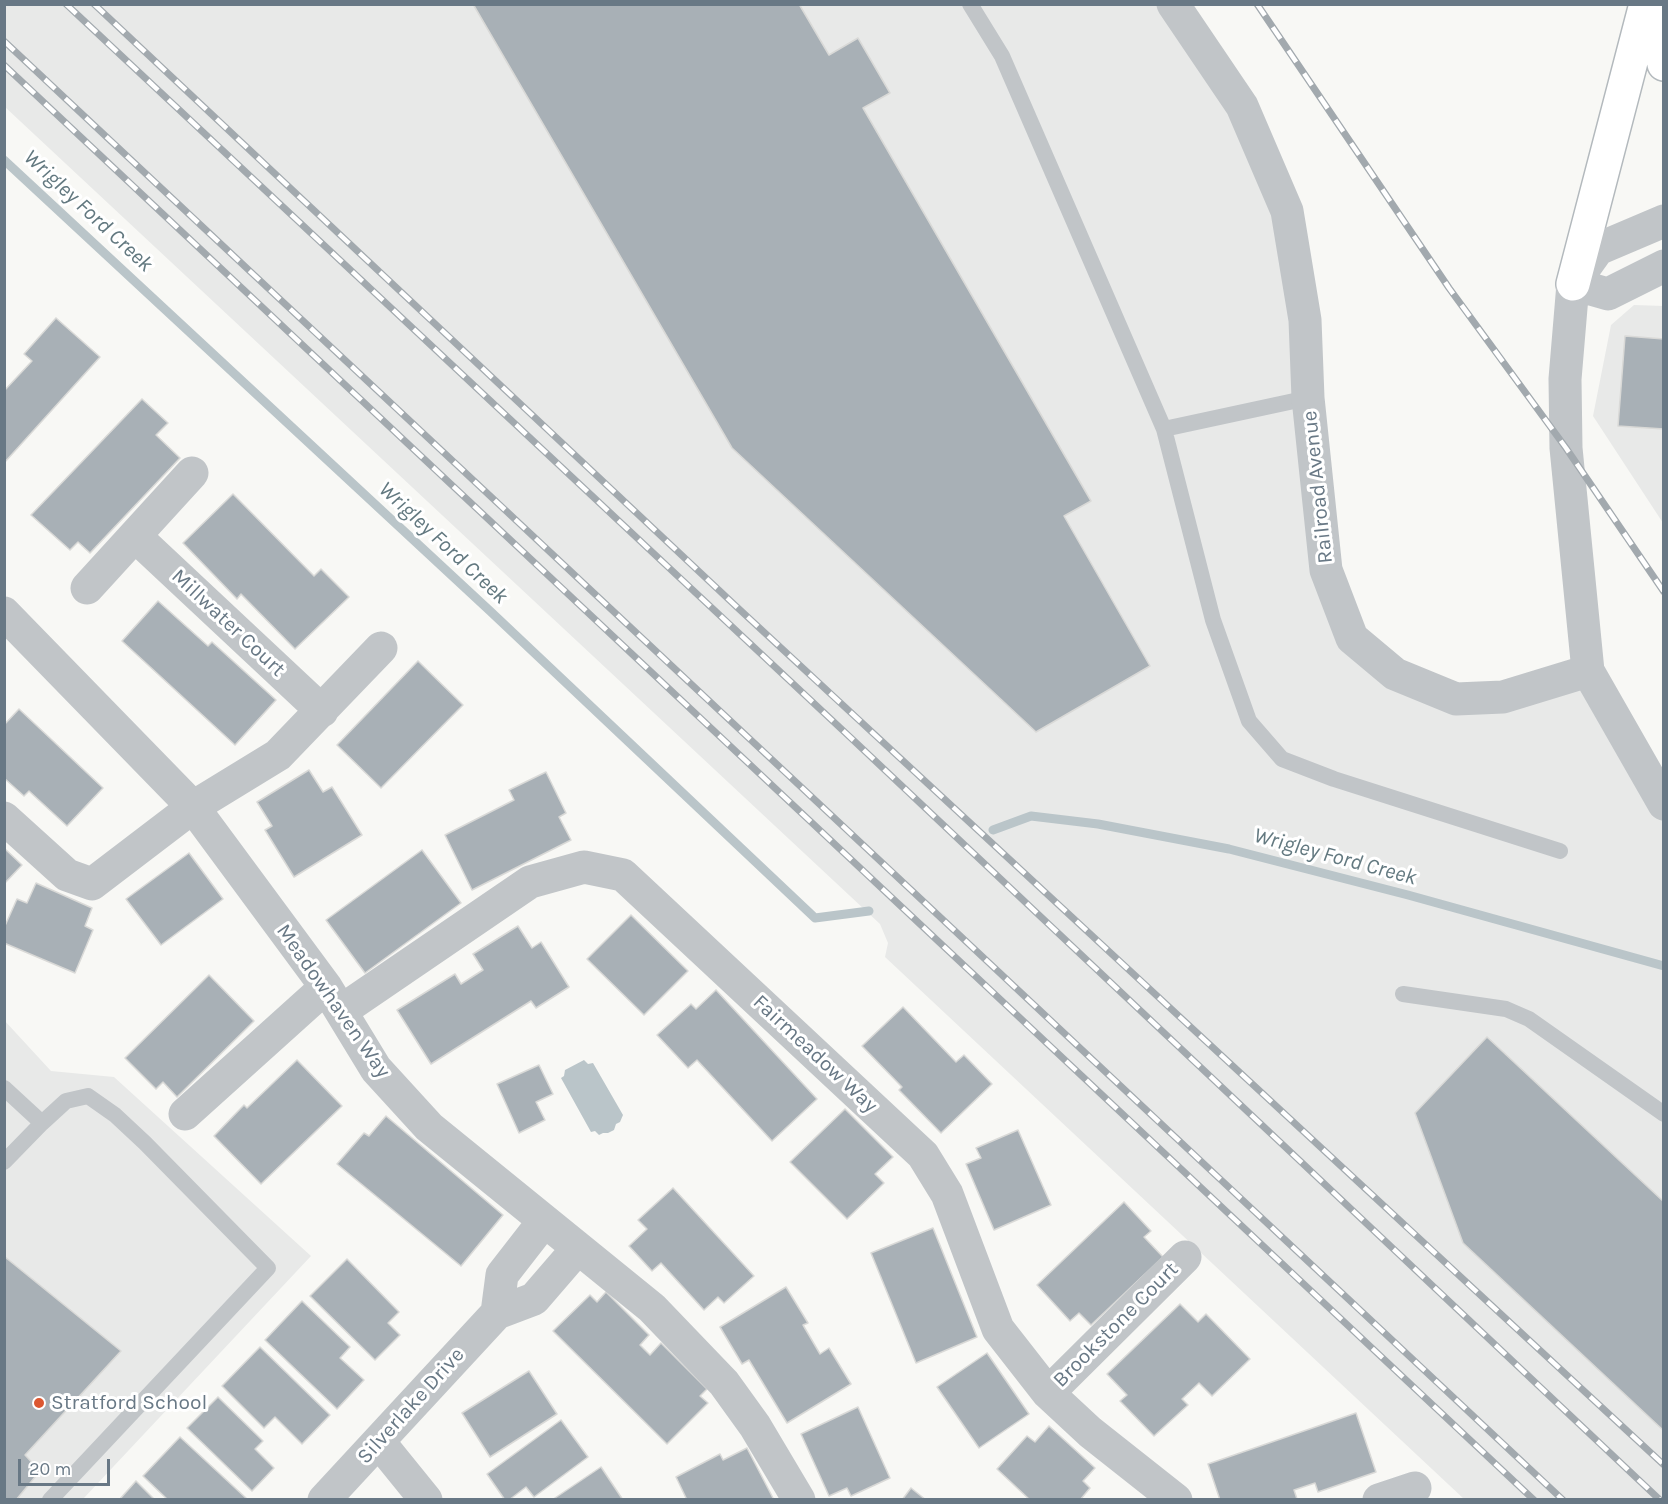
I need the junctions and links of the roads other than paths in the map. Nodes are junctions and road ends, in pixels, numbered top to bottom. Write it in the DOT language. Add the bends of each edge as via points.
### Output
graph roads {
  1 [pos="970,4"];
  2 [pos="1173,4"];
  3 [pos="1646,4"];
  4 [pos="1652,4"];
  5 [pos="1664,64"];
  6 [pos="1664,220"];
  7 [pos="1664,266"];
  8 [pos="1574,284"];
  9 [pos="1308,398"];
  10 [pos="1164,429"];
  11 [pos="192,473"];
  12 [pos="135,536"];
  13 [pos="87,588"];
  14 [pos="4,613"];
  15 [pos="381,648"];
  16 [pos="1588,671"];
  17 [pos="322,711"];
  18 [pos="1664,804"];
  19 [pos="193,807"];
  20 [pos="4,818"];
  21 [pos="1560,851"];
  22 [pos="1403,994"];
  23 [pos="334,999"];
  24 [pos="4,1088"];
  25 [pos="185,1114"];
  26 [pos="1664,1114"];
  27 [pos="42,1123"];
  28 [pos="4,1162"];
  29 [pos="544,1221"];
  30 [pos="578,1248"];
  31 [pos="1185,1257"];
  32 [pos="497,1313"];
  33 [pos="1048,1393"];
  34 [pos="379,1442"];
  35 [pos="1416,1488"];
  36 [pos="51,1500"];
  37 [pos="324,1500"];
  38 [pos="426,1500"];
  39 [pos="799,1500"];
  40 [pos="1176,1500"];
  41 [pos="1379,1500"];
  1 -- 10 [label="lane" via="1002,56"];
  2 -- 9 [label="street, Railroad Avenue" via="1242,106 1287,211 1305,320"];
  3 -- 8 [label="main road"];
  4 -- 5 [label="main road"];
  6 -- 8 [label="street" via="1598,249"];
  7 -- 8 [label="street" via="1608,294"];
  8 -- 16 [label="street" via="1565,379 1566,448"];
  9 -- 10 [label="lane"];
  9 -- 16 [label="street, Railroad Avenue" via="1326,570 1352,638 1395,674 1456,699 1503,697"];
  10 -- 21 [label="lane" via="1213,620 1249,722 1282,759"];
  11 -- 12 [label="street"];
  12 -- 13 [label="street"];
  12 -- 17 [label="street, Millwater Court"];
  14 -- 19 [label="street, Meadowhaven Way"];
  15 -- 17 [label="street"];
  16 -- 18 [label="street"];
  17 -- 19 [label="street" via="278,755"];
  19 -- 20 [label="street" via="92,884 67,875"];
  19 -- 23 [label="street, Meadowhaven Way"];
  22 -- 26 [label="lane" via="1506,1009 1529,1019"];
  23 -- 25 [label="street, Fairmeadow Way"];
  23 -- 29 [label="street, Meadowhaven Way" via="376,1069 429,1127"];
  23 -- 33 [label="street, Fairmeadow Way" via="530,882 584,867 623,875 923,1155 947,1194 998,1329"];
  24 -- 27 [label="lane"];
  27 -- 28 [label="lane"];
  27 -- 36 [label="lane" via="66,1101 88,1096 146,1143 268,1268"];
  29 -- 30 [label="street, Meadowhaven Way"];
  29 -- 32 [label="street" via="502,1275"];
  30 -- 32 [label="street, Silverlake Drive" via="534,1299"];
  30 -- 39 [label="street, Meadowhaven Way" via="652,1308 724,1383"];
  31 -- 33 [label="street, Brookstone Court"];
  32 -- 34 [label="street, Silverlake Drive"];
  33 -- 40 [label="street, Fairmeadow Way"];
  34 -- 37 [label="street, Silverlake Drive"];
  34 -- 38 [label="street"];
  35 -- 41 [label="street"];
}
